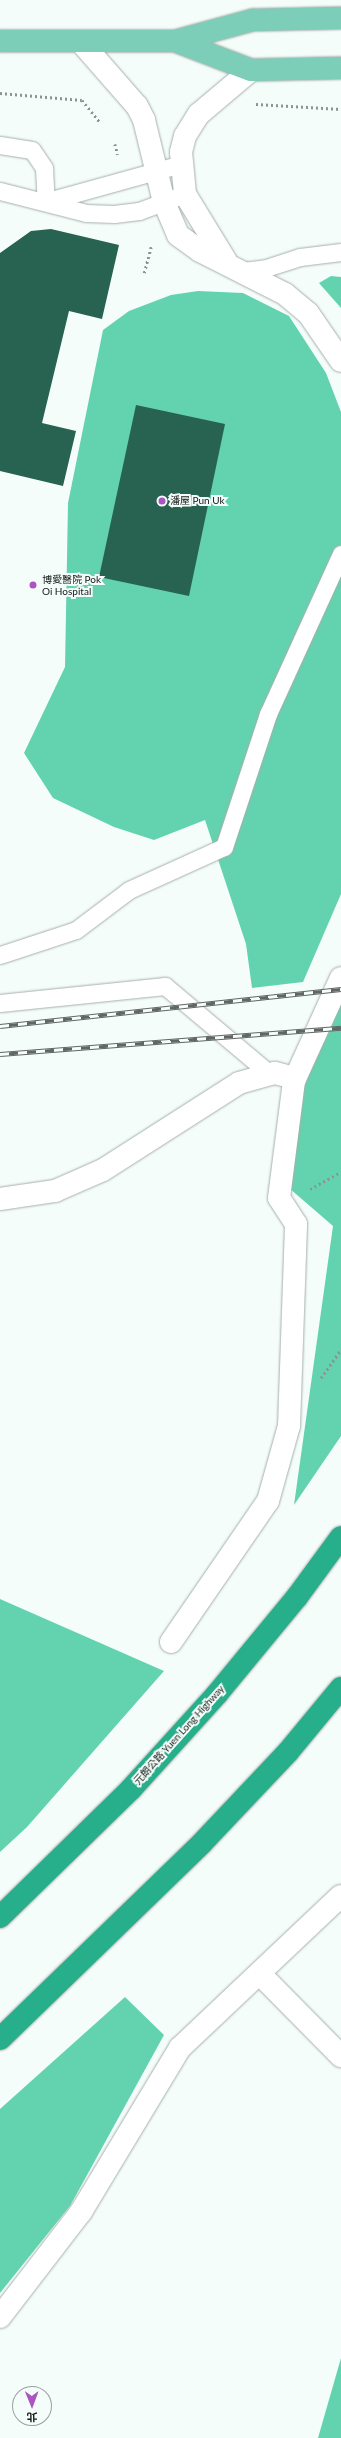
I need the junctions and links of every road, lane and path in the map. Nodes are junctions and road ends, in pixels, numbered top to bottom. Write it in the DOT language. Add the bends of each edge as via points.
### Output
graph roads {
  1 [pos="341,18"];
  2 [pos="0,41"];
  3 [pos="80,41"];
  4 [pos="175,41"];
  5 [pos="341,68"];
  6 [pos="251,70"];
  7 [pos="0,93"];
  8 [pos="272,104"];
  9 [pos="341,110"];
  10 [pos="100,122"];
  11 [pos="0,145"];
  12 [pos="181,164"];
  13 [pos="155,168"];
  14 [pos="0,191"];
  15 [pos="185,194"];
  16 [pos="46,201"];
  17 [pos="164,202"];
  18 [pos="153,244"];
  19 [pos="341,252"];
  20 [pos="234,266"];
  21 [pos="144,273"];
  22 [pos="341,361"];
  23 [pos="341,554"];
  24 [pos="0,955"];
  25 [pos="341,978"];
  26 [pos="0,1003"];
  27 [pos="270,1074"];
  28 [pos="295,1080"];
  29 [pos="0,1199"];
  30 [pos="341,1537"];
  31 [pos="171,1642"];
  32 [pos="341,1688"];
  33 [pos="341,1896"];
  34 [pos="0,1917"];
  35 [pos="261,1975"];
  36 [pos="0,2039"];
  37 [pos="341,2056"];
  38 [pos="0,2317"];
  1 -- 4 [label="main road" via="253,20"];
  2 -- 3 [label="main road"];
  3 -- 4 [label="main road"];
  3 -- 13 [label="street" via="137,106 149,132"];
  4 -- 6 [label="main road"];
  5 -- 6 [label="main road"];
  6 -- 12 [label="street" via="199,114 185,136"];
  7 -- 10 [label="path" via="39,94 82,100 91,106"];
  8 -- 9 [label="path"];
  11 -- 16 [label="lane" via="32,150 44,168"];
  12 -- 13 [label="lane"];
  12 -- 15 [label="street"];
  13 -- 16 [label="lane"];
  13 -- 17 [label="street"];
  14 -- 16 [label="lane"];
  15 -- 17 [label="lane"];
  15 -- 20 [label="street"];
  16 -- 17 [label="lane" via="86,213 114,214 139,211"];
  17 -- 20 [label="street" via="178,235 200,251"];
  18 -- 21 [label="path"];
  19 -- 20 [label="lane" via="300,257 266,268"];
  20 -- 22 [label="street" via="285,294 308,313"];
  23 -- 24 [label="lane" via="268,714 224,847 129,890 76,930"];
  25 -- 28 [label="street"];
  26 -- 27 [label="lane" via="165,986"];
  27 -- 28 [label="street"];
  27 -- 29 [label="street" via="239,1083 103,1170 55,1191"];
  28 -- 31 [label="street" via="279,1198 296,1224 288,1426 268,1501"];
  30 -- 34 [label="highway, 元朗公路 Yuen Long Highway" via="297,1597 217,1694 131,1789"];
  32 -- 36 [label="highway" via="288,1752 202,1843"];
  33 -- 35 [label="street"];
  35 -- 37 [label="street"];
  35 -- 38 [label="street" via="180,2048 81,2212"];
}
